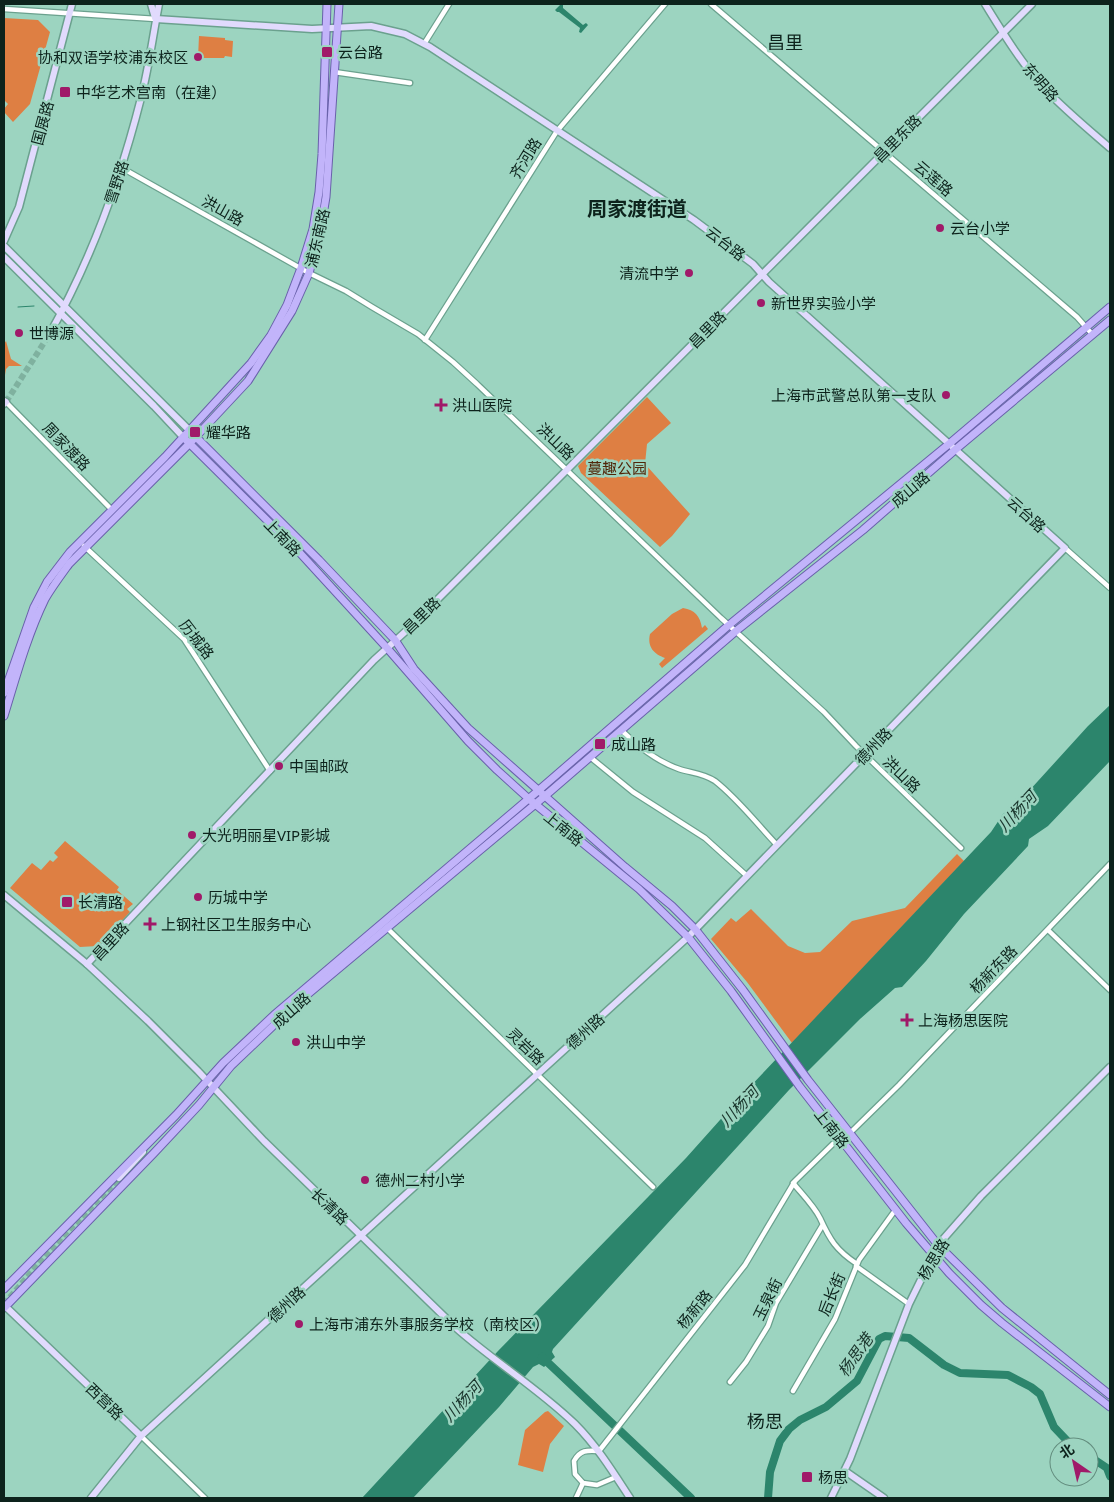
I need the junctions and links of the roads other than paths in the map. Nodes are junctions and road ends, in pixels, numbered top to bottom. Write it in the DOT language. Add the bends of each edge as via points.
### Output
graph roads {
  1 [pos="14,4"];
  2 [pos="72,4"];
  3 [pos="151,4"];
  4 [pos="159,4"];
  5 [pos="327,4"];
  6 [pos="338,4"];
  7 [pos="449,4"];
  8 [pos="665,4"];
  9 [pos="711,4"];
  10 [pos="985,4"];
  11 [pos="1032,4"];
  12 [pos="4,9"];
  13 [pos="14,10"];
  14 [pos="71,14"];
  15 [pos="156,20"];
  16 [pos="336,27"];
  17 [pos="325,28"];
  18 [pos="1003,33"];
  19 [pos="424,44"];
  20 [pos="334,72"];
  21 [pos="410,82"];
  22 [pos="557,131"];
  23 [pos="1110,148"];
  24 [pos="884,151"];
  25 [pos="122,168"];
  26 [pos="4,241"];
  27 [pos="4,246"];
  28 [pos="4,257"];
  29 [pos="301,268"];
  30 [pos="762,273"];
  31 [pos="309,274"];
  32 [pos="65,306"];
  33 [pos="1110,307"];
  34 [pos="61,314"];
  35 [pos="1110,320"];
  36 [pos="1086,326"];
  37 [pos="1092,334"];
  38 [pos="49,335"];
  39 [pos="425,340"];
  40 [pos="4,402"];
  41 [pos="189,430"];
  42 [pos="196,436"];
  43 [pos="183,437"];
  44 [pos="190,444"];
  45 [pos="950,444"];
  46 [pos="956,449"];
  47 [pos="567,469"];
  48 [pos="112,510"];
  49 [pos="82,545"];
  50 [pos="1065,548"];
  51 [pos="1110,588"];
  52 [pos="729,625"];
  53 [pos="736,631"];
  54 [pos="395,640"];
  55 [pos="388,648"];
  56 [pos="4,692"];
  57 [pos="4,716"];
  58 [pos="621,730"];
  59 [pos="865,755"];
  60 [pos="590,757"];
  61 [pos="270,771"];
  62 [pos="539,790"];
  63 [pos="545,796"];
  64 [pos="532,801"];
  65 [pos="778,845"];
  66 [pos="961,848"];
  67 [pos="1110,864"];
  68 [pos="747,876"];
  69 [pos="4,895"];
  70 [pos="385,926"];
  71 [pos="695,929"];
  72 [pos="1048,930"];
  73 [pos="688,937"];
  74 [pos="87,964"];
  75 [pos="1110,990"];
  76 [pos="1110,1067"];
  77 [pos="537,1075"];
  78 [pos="206,1080"];
  79 [pos="213,1088"];
  80 [pos="850,1133"];
  81 [pos="156,1135"];
  82 [pos="840,1137"];
  83 [pos="154,1153"];
  84 [pos="793,1183"];
  85 [pos="653,1186"];
  86 [pos="896,1209"];
  87 [pos="822,1226"];
  88 [pos="360,1236"];
  89 [pos="938,1245"];
  90 [pos="933,1255"];
  91 [pos="856,1265"];
  92 [pos="4,1289"];
  93 [pos="909,1304"];
  94 [pos="4,1306"];
  95 [pos="730,1382"];
  96 [pos="794,1391"];
  97 [pos="1110,1395"];
  98 [pos="1110,1407"];
  99 [pos="141,1436"];
  100 [pos="598,1451"];
  101 [pos="845,1471"];
  102 [pos="616,1477"];
  103 [pos="583,1483"];
  104 [pos="91,1498"];
  105 [pos="205,1498"];
  106 [pos="576,1498"];
  107 [pos="630,1498"];
  108 [pos="831,1498"];
  109 [pos="884,1498"];
  1 -- 13 [label="street"];
  2 -- 14 [label="street, 国展路"];
  3 -- 15 [label="street, 雪野路"];
  4 -- 15 [label="street, 雪野路"];
  5 -- 17 [label="main road, 浦东南路"];
  6 -- 16 [label="main road, 浦东南路"];
  7 -- 19 [label="street"];
  8 -- 22 [label="street, 齐河路"];
  9 -- 24 [label="street, 云莲路"];
  10 -- 18 [label="street, 东明路"];
  11 -- 18 [label="street, 昌里东路"];
  12 -- 13 [label="street, 云台路"];
  13 -- 14 [label="street, 云台路"];
  14 -- 15 [label="street, 云台路"];
  14 -- 26 [label="street, 国展路" via="20,207"];
  15 -- 17 [label="street, 云台路"];
  15 -- 25 [label="street, 雪野路"];
  16 -- 17 [label="street, 云台路"];
  16 -- 19 [label="street, 云台路" via="385,28"];
  16 -- 20 [label="main road, 浦东南路"];
  17 -- 29 [label="main road, 浦东南路" via="319,192 313,229"];
  18 -- 23 [label="street, 东明路" via="1044,88"];
  18 -- 24 [label="street, 昌里东路"];
  19 -- 22 [label="street, 云台路"];
  20 -- 21 [label="street"];
  20 -- 31 [label="main road, 浦东南路" via="326,197"];
  22 -- 30 [label="street, 云台路" via="712,232"];
  22 -- 39 [label="street, 齐河路"];
  24 -- 30 [label="street, 昌里东路"];
  24 -- 36 [label="street, 云莲路"];
  25 -- 29 [label="street, 洪山路"];
  25 -- 32 [label="street, 雪野路"];
  27 -- 32 [label="street, 上南路"];
  28 -- 34 [label="street, 上南路"];
  29 -- 31 [label="street, 洪山路"];
  29 -- 41 [label="main road, 浦东南路" via="271,335 251,363"];
  30 -- 45 [label="street, 云台路"];
  30 -- 47 [label="street, 昌里路"];
  31 -- 39 [label="street, 洪山路" via="346,291"];
  31 -- 42 [label="main road, 浦东南路" via="292,311 261,363"];
  32 -- 34 [label="street, 雪野路"];
  32 -- 41 [label="street, 上南路"];
  33 -- 36 [label="main road, 成山路"];
  34 -- 38 [label="street, 雪野路"];
  34 -- 43 [label="street, 上南路"];
  35 -- 37 [label="main road, 成山路"];
  36 -- 37 [label="street, 云莲路"];
  36 -- 45 [label="main road, 成山路"];
  37 -- 46 [label="main road, 成山路"];
  39 -- 47 [label="street, 洪山路" via="471,378"];
  40 -- 48 [label="street, 周家渡路"];
  41 -- 42 [label="main road, 上南路"];
  41 -- 43 [label="main road"];
  42 -- 44 [label="main road"];
  42 -- 54 [label="main road, 上南路"];
  43 -- 44 [label="main road, 上南路"];
  43 -- 48 [label="main road"];
  44 -- 49 [label="main road"];
  44 -- 55 [label="main road, 上南路"];
  45 -- 46 [label="street, 云台路"];
  45 -- 52 [label="main road, 成山路"];
  46 -- 50 [label="street, 云台路"];
  46 -- 53 [label="main road, 成山路" via="863,530"];
  47 -- 52 [label="street, 洪山路"];
  47 -- 54 [label="street, 昌里路"];
  48 -- 49 [label="main road"];
  49 -- 56 [label="main road" via="57,567 34,607"];
  49 -- 57 [label="main road" via="40,610"];
  49 -- 61 [label="street, 历城路" via="184,640"];
  50 -- 51 [label="street, 云台路"];
  50 -- 59 [label="street, 德州路"];
  52 -- 53 [label="street, 洪山路"];
  52 -- 62 [label="main road, 成山路"];
  53 -- 58 [label="main road, 成山路"];
  53 -- 59 [label="street, 洪山路" via="824,712"];
  54 -- 55 [label="street, 昌里路"];
  54 -- 62 [label="main road, 上南路" via="414,669 468,728"];
  55 -- 61 [label="street, 昌里路"];
  55 -- 64 [label="main road, 上南路" via="468,741"];
  58 -- 60 [label="main road, 成山路"];
  58 -- 65 [label="street" via="660,760 714,781"];
  59 -- 65 [label="street, 德州路"];
  59 -- 66 [label="street, 洪山路"];
  60 -- 63 [label="main road, 成山路"];
  60 -- 68 [label="street" via="633,792 705,838"];
  61 -- 74 [label="street, 昌里路"];
  62 -- 63 [label="main road, 上南路"];
  62 -- 64 [label="main road, 成山路"];
  63 -- 64 [label="main road, 成山路"];
  63 -- 71 [label="main road, 上南路"];
  64 -- 70 [label="main road, 成山路"];
  64 -- 73 [label="main road, 上南路" via="639,889"];
  65 -- 68 [label="street, 德州路"];
  67 -- 72 [label="street, 杨新东路"];
  68 -- 71 [label="street, 德州路"];
  69 -- 74 [label="street, 长清路"];
  70 -- 77 [label="street, 灵岩路"];
  70 -- 78 [label="main road, 成山路" via="274,1015"];
  70 -- 79 [label="main road, 成山路" via="296,1004 242,1055"];
  71 -- 73 [label="street, 德州路"];
  71 -- 80 [label="main road, 上南路"];
  72 -- 75 [label="street"];
  72 -- 80 [label="street, 杨新东路" via="900,1086"];
  73 -- 77 [label="street, 德州路"];
  73 -- 82 [label="main road, 上南路"];
  74 -- 78 [label="street, 长清路"];
  76 -- 89 [label="street, 杨思路" via="981,1196"];
  77 -- 85 [label="street, 灵岩路"];
  77 -- 88 [label="street, 德州路"];
  78 -- 79 [label="street, 长清路"];
  78 -- 81 [label="main road, 成山路"];
  79 -- 83 [label="main road, 成山路"];
  79 -- 88 [label="street, 长清路"];
  80 -- 89 [label="main road, 上南路"];
  81 -- 83 [label="street" via="121,1179"];
  81 -- 92 [label="main road, 成山路"];
  82 -- 84 [label="street, 杨新路"];
  82 -- 86 [label="main road, 上南路"];
  83 -- 94 [label="main road, 成山路"];
  84 -- 87 [label="street"];
  84 -- 100 [label="street, 杨新路" via="745,1265"];
  86 -- 90 [label="main road, 上南路"];
  86 -- 91 [label="street, 后长街"];
  87 -- 91 [label="street" via="838,1250"];
  87 -- 95 [label="street, 玉泉街" via="776,1303 768,1326"];
  88 -- 99 [label="street, 德州路"];
  88 -- 100 [label="street, 长清路" via="455,1327 562,1412"];
  89 -- 90 [label="street, 杨思路"];
  89 -- 97 [label="main road, 上南路" via="1002,1308"];
  90 -- 93 [label="street, 杨思路"];
  90 -- 98 [label="main road, 上南路" via="988,1311"];
  91 -- 93 [label="street"];
  91 -- 96 [label="street, 后长街" via="835,1319"];
  93 -- 101 [label="street, 杨思路"];
  94 -- 99 [label="street, 西营路"];
  99 -- 104 [label="street, 德州路"];
  99 -- 105 [label="street, 西营路"];
  100 -- 102 [label="street, 长清路"];
  100 -- 103 [label="street" via="581,1452 574,1461 575,1474"];
  101 -- 108 [label="street, 杨思路"];
  101 -- 109 [label="street"];
  102 -- 103 [label="street" via="597,1485"];
  102 -- 107 [label="street, 长清路"];
  103 -- 106 [label="street"];
}
